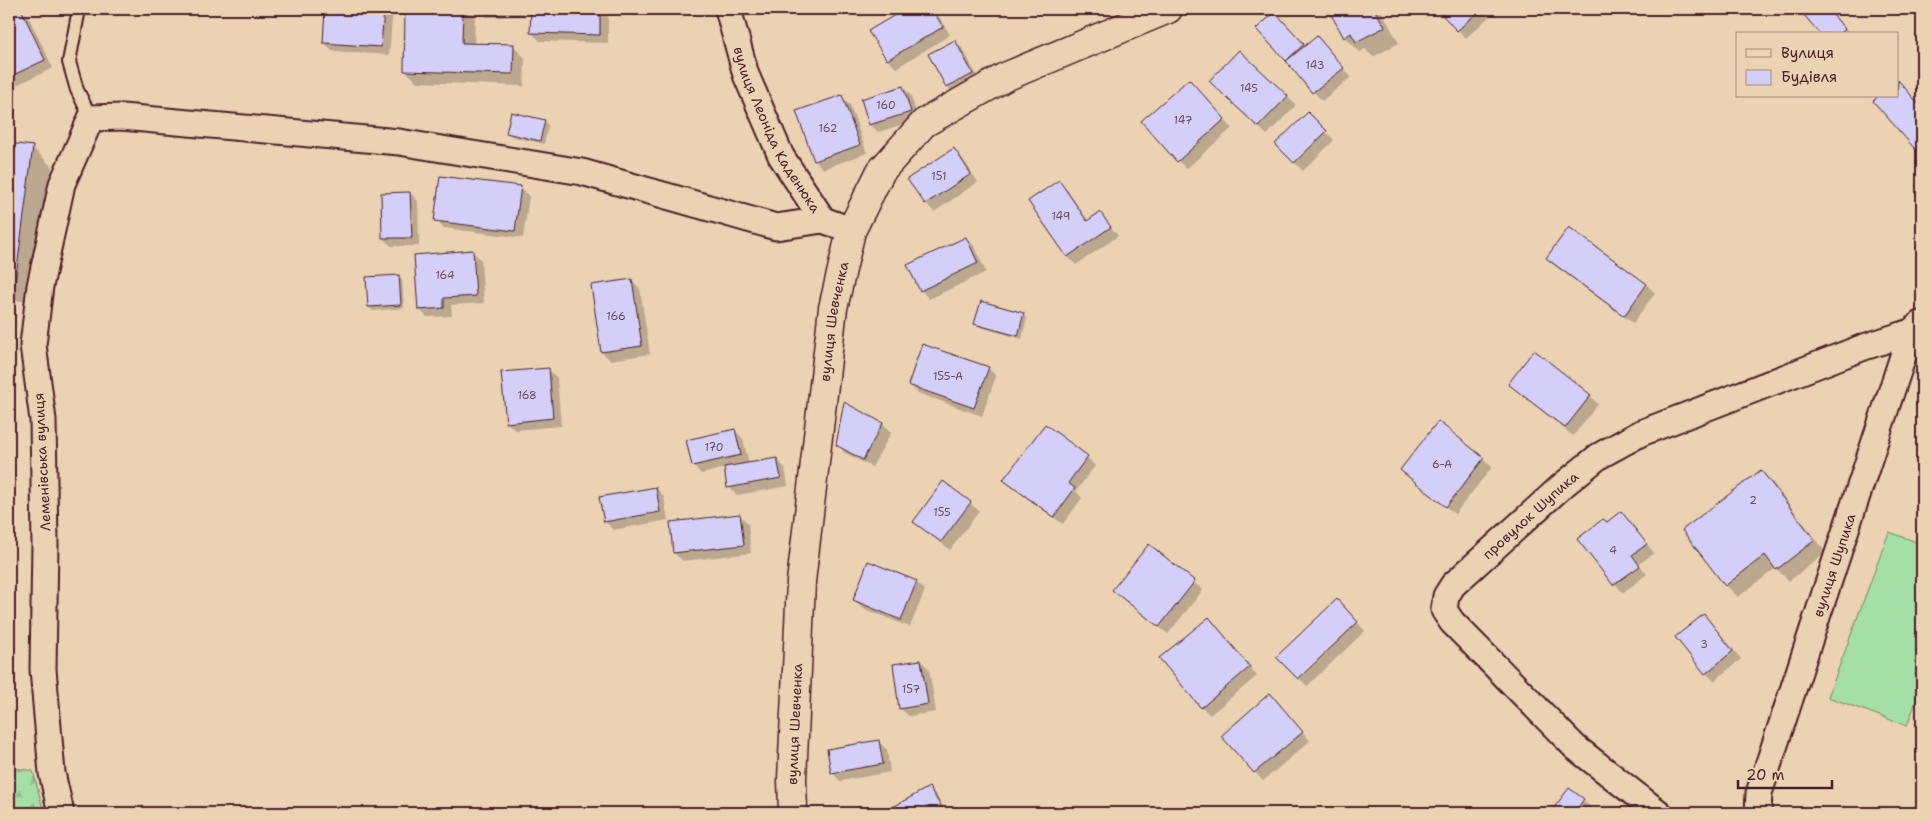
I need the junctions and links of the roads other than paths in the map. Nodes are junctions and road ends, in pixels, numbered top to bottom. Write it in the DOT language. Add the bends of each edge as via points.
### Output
graph roads {
  1 [pos="79,9"];
  2 [pos="728,9"];
  3 [pos="1168,9"];
  4 [pos="91,118"];
  5 [pos="823,220"];
  6 [pos="850,231"];
  7 [pos="1917,327"];
  8 [pos="61,813"];
  9 [pos="794,813"];
  10 [pos="1659,813"];
  11 [pos="1758,813"];
  1 -- 4 [label="lane" via="69,62 77,90"];
  2 -- 5 [label="street, вулиця Леоніда Каденюка" via="746,75 781,156"];
  3 -- 6 [label="street, вулиця Шевченка" via="1005,77 924,123 881,171"];
  4 -- 5 [label="street" via="122,117 399,142 582,172 776,227"];
  4 -- 8 [label="street, Леменівська вулиця" via="62,184 40,286 33,345 43,420 43,669 52,773"];
  5 -- 6 [label="street, вулиця Леоніда Каденюка"];
  6 -- 9 [label="street, вулиця Шевченка" via="833,308 801,582 792,779"];
  7 -- 10 [label="street, провулок Шупика" via="1641,433 1599,456 1453,585 1446,596 1444,610 1452,622 1575,747"];
  7 -- 11 [label="street, вулиця Шупика" via="1759,793"];
}
